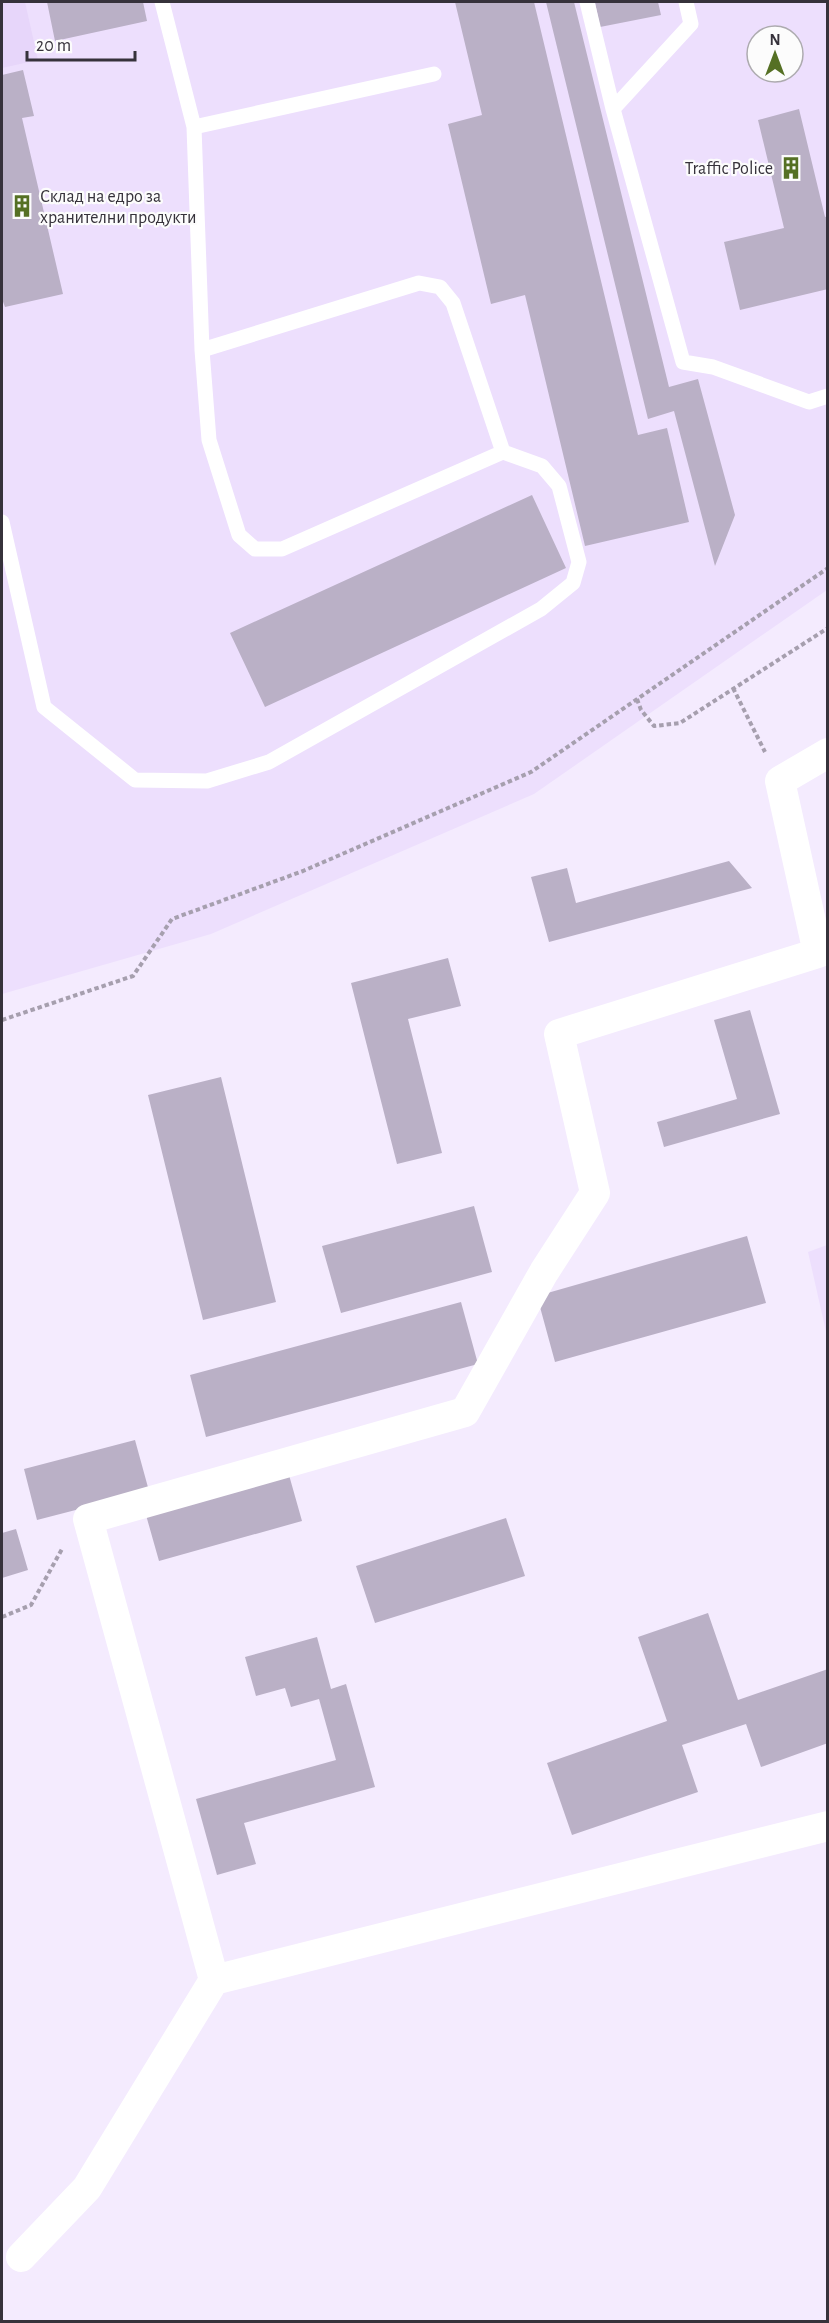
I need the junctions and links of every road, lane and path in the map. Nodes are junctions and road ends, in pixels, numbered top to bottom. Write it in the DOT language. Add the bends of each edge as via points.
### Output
graph roads {
  1 [pos="162,2"];
  2 [pos="587,2"];
  3 [pos="686,2"];
  4 [pos="434,74"];
  5 [pos="613,109"];
  6 [pos="194,127"];
  7 [pos="202,350"];
  8 [pos="828,396"];
  9 [pos="503,452"];
  10 [pos="2,522"];
  11 [pos="828,568"];
  12 [pos="828,628"];
  13 [pos="733,688"];
  14 [pos="637,699"];
  15 [pos="828,753"];
  16 [pos="780,781"];
  17 [pos="2,1020"];
  18 [pos="88,1519"];
  19 [pos="2,1617"];
  20 [pos="828,1826"];
  21 [pos="214,1980"];
  22 [pos="21,2257"];
  1 -- 6 [label="lane"];
  2 -- 5 [label="lane"];
  3 -- 5 [label="lane" via="691,24"];
  4 -- 6 [label="lane"];
  5 -- 8 [label="lane" via="683,362 713,367 809,402"];
  6 -- 7 [label="lane"];
  7 -- 9 [label="lane" via="419,283 440,287 453,303"];
  7 -- 9 [label="lane" via="209,440 239,535 255,549 282,549"];
  9 -- 10 [label="lane" via="542,466 559,486 579,562 573,583 541,609 269,762 207,781 135,780 44,707"];
  11 -- 14 [label="path"];
  12 -- 13 [label="path"];
  13 -- 14 [label="path" via="680,723 654,726"];
  13 -- 16 [label="path"];
  14 -- 17 [label="path" via="531,772 303,871 172,919 133,976"];
  15 -- 16 [label="street"];
  16 -- 18 [label="street" via="818,953 560,1034 595,1193 544,1272 465,1412"];
  18 -- 19 [label="path" via="63,1546 31,1605"];
  18 -- 21 [label="street"];
  20 -- 21 [label="street"];
  21 -- 22 [label="street" via="87,2188"];
}
